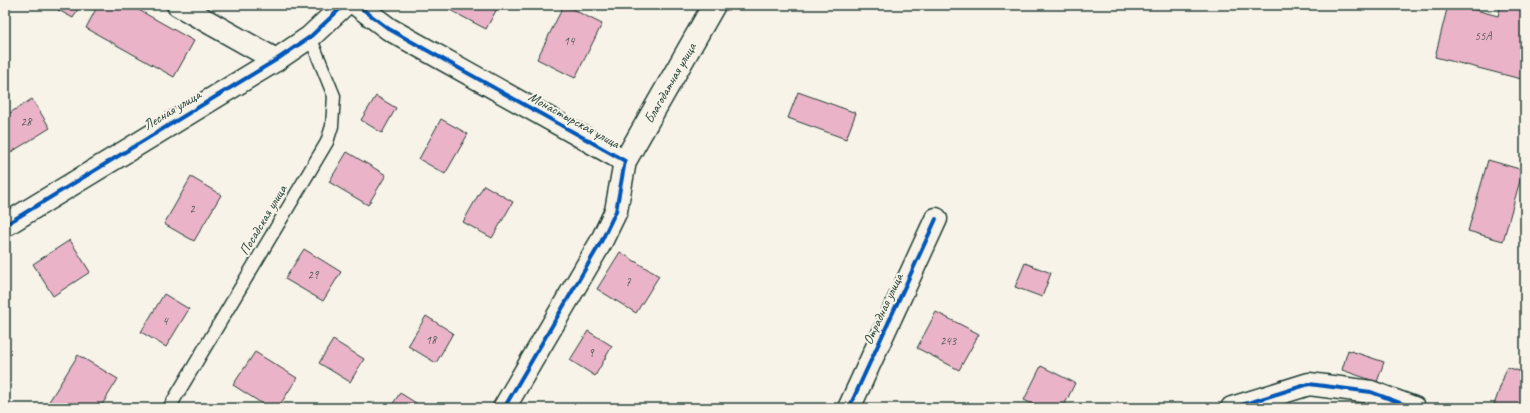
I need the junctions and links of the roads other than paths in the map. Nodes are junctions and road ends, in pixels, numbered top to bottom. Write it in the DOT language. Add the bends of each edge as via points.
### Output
graph roads {
  1 [pos="178,5"];
  2 [pos="344,5"];
  3 [pos="357,5"];
  4 [pos="714,5"];
  5 [pos="310,37"];
  6 [pos="276,60"];
  7 [pos="626,161"];
  8 [pos="936,219"];
  9 [pos="5,225"];
  10 [pos="1239,406"];
  11 [pos="169,408"];
  12 [pos="504,408"];
  13 [pos="849,408"];
  14 [pos="1414,408"];
  1 -- 6 [label="street"];
  2 -- 5 [label="street, Лесная улица"];
  3 -- 7 [label="street, Монастырская улица" via="388,29"];
  4 -- 7 [label="street, Благодатная улица"];
  5 -- 6 [label="street, Лесная улица"];
  5 -- 11 [label="lane, Посадская улица" via="334,96 332,126 327,142"];
  6 -- 9 [label="street, Лесная улица"];
  7 -- 12 [label="street, Монастырская улица" via="616,211 602,242"];
  8 -- 13 [label="street, Отрадная улица"];
  10 -- 14 [label="street" via="1309,384 1371,392"];
}
